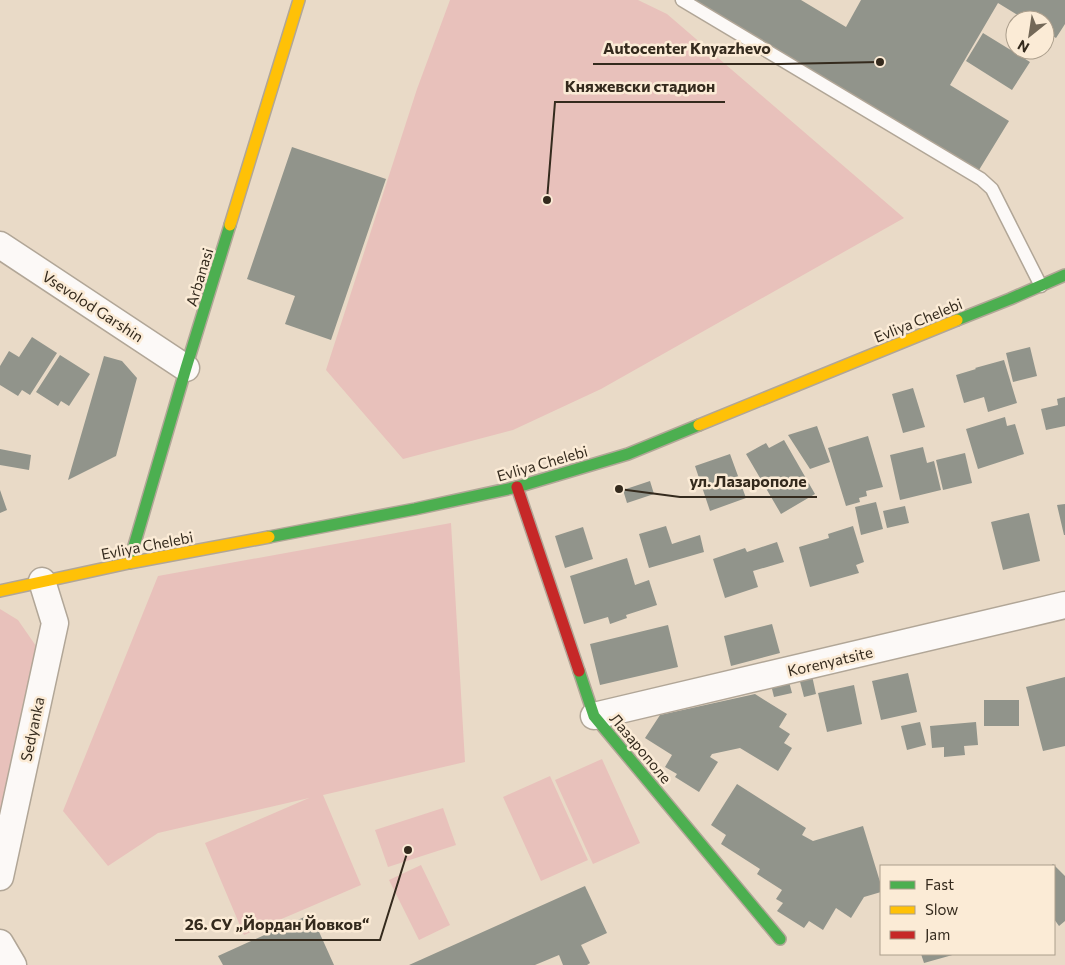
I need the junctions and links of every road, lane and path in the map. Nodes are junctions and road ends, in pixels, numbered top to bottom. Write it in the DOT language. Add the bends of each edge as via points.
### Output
graph roads {
  1 [pos="299,0"];
  2 [pos="682,0"];
  3 [pos="0,245"];
  4 [pos="1065,275"];
  5 [pos="1041,286"];
  6 [pos="186,368"];
  7 [pos="516,487"];
  8 [pos="130,563"];
  9 [pos="42,581"];
  10 [pos="0,591"];
  11 [pos="1065,605"];
  12 [pos="594,716"];
  13 [pos="0,877"];
  14 [pos="780,940"];
  15 [pos="0,943"];
  16 [pos="13,965"];
  1 -- 6 [label="street, Arbanasi"];
  2 -- 5 [label="lane" via="981,179 992,189"];
  3 -- 6 [label="street, Vsevolod Garshin"];
  4 -- 5 [label="street, Evliya Chelebi"];
  5 -- 7 [label="street, Evliya Chelebi" via="628,454"];
  6 -- 8 [label="street, Arbanasi"];
  7 -- 8 [label="street, Evliya Chelebi"];
  7 -- 12 [label="street, Лазарополе"];
  8 -- 9 [label="street, Evliya Chelebi"];
  9 -- 10 [label="street, Evliya Chelebi"];
  9 -- 13 [label="street, Sedyanka" via="55,623"];
  11 -- 12 [label="street, Korenyatsite"];
  12 -- 14 [label="street, Лазарополе"];
  15 -- 16 [label="street"];
}
